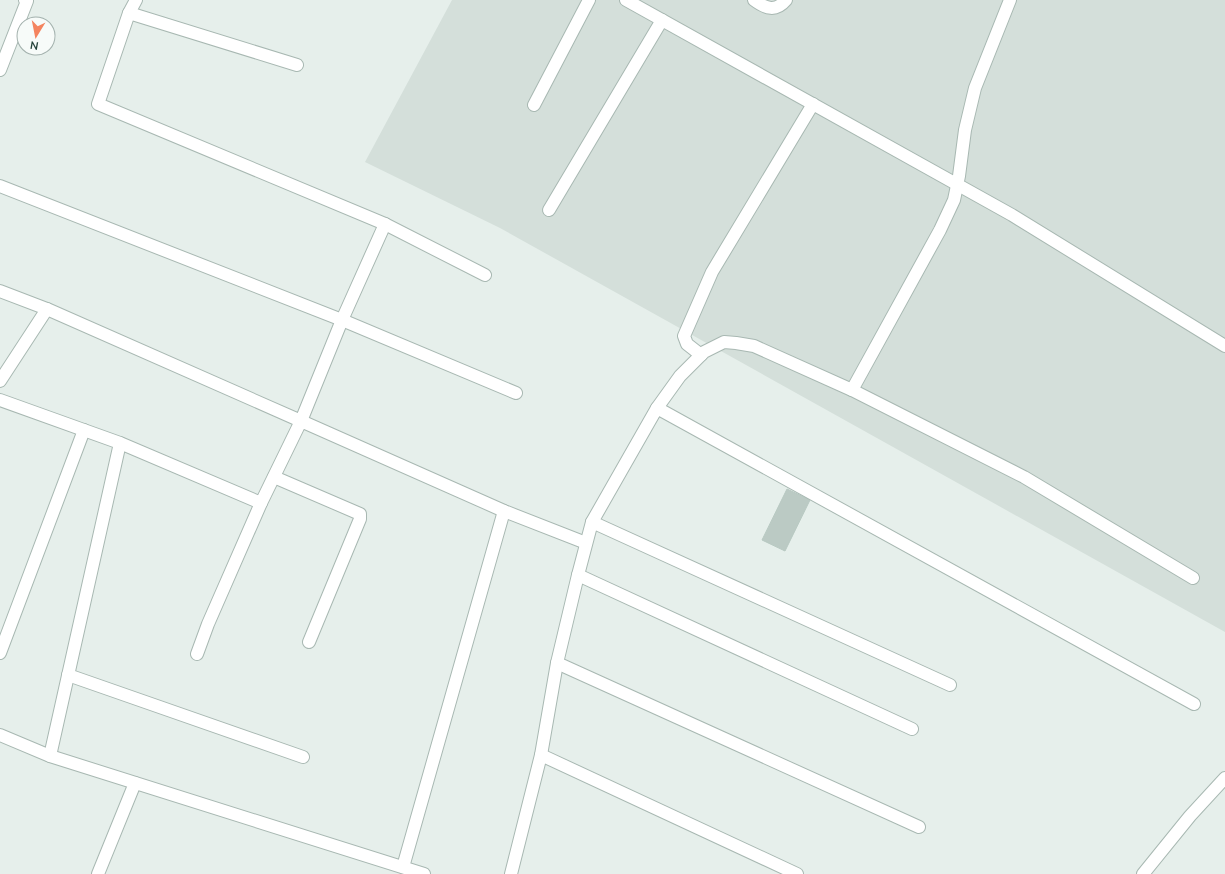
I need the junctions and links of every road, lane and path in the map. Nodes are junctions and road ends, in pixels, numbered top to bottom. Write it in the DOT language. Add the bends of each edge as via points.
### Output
graph roads {
  1 [pos="25,0"];
  2 [pos="136,0"];
  3 [pos="589,0"];
  4 [pos="626,0"];
  5 [pos="754,0"];
  6 [pos="786,0"];
  7 [pos="1010,0"];
  8 [pos="129,13"];
  9 [pos="662,20"];
  10 [pos="297,65"];
  11 [pos="0,70"];
  12 [pos="813,104"];
  13 [pos="534,105"];
  14 [pos="957,185"];
  15 [pos="0,186"];
  16 [pos="549,210"];
  17 [pos="385,224"];
  18 [pos="485,275"];
  19 [pos="0,291"];
  20 [pos="47,309"];
  21 [pos="342,320"];
  22 [pos="1225,346"];
  23 [pos="701,355"];
  24 [pos="0,381"];
  25 [pos="852,390"];
  26 [pos="516,393"];
  27 [pos="0,400"];
  28 [pos="657,408"];
  29 [pos="301,421"];
  30 [pos="84,430"];
  31 [pos="120,443"];
  32 [pos="274,476"];
  33 [pos="261,503"];
  34 [pos="504,511"];
  35 [pos="592,522"];
  36 [pos="586,543"];
  37 [pos="578,575"];
  38 [pos="1193,578"];
  39 [pos="309,642"];
  40 [pos="0,653"];
  41 [pos="197,654"];
  42 [pos="557,662"];
  43 [pos="68,675"];
  44 [pos="950,685"];
  45 [pos="1194,704"];
  46 [pos="912,729"];
  47 [pos="0,735"];
  48 [pos="541,755"];
  49 [pos="50,756"];
  50 [pos="303,757"];
  51 [pos="1225,778"];
  52 [pos="135,783"];
  53 [pos="919,826"];
  54 [pos="403,867"];
  55 [pos="98,874"];
  56 [pos="424,874"];
  57 [pos="511,874"];
  58 [pos="797,874"];
  59 [pos="1143,874"];
  1 -- 11 [label="street" via="27,2"];
  2 -- 8 [label="street"];
  3 -- 13 [label="street"];
  4 -- 9 [label="street"];
  5 -- 6 [label="street" via="773,8 781,6"];
  7 -- 14 [label="street" via="975,88 965,130"];
  8 -- 10 [label="street"];
  8 -- 17 [label="street" via="98,104"];
  9 -- 12 [label="street"];
  9 -- 16 [label="street"];
  12 -- 14 [label="street"];
  12 -- 23 [label="street" via="712,272 684,336 687,344"];
  14 -- 22 [label="street" via="1012,215"];
  14 -- 25 [label="street" via="954,200 940,230"];
  15 -- 21 [label="street"];
  17 -- 18 [label="street"];
  17 -- 21 [label="street"];
  19 -- 20 [label="street"];
  20 -- 24 [label="street"];
  20 -- 29 [label="street"];
  21 -- 26 [label="street"];
  21 -- 29 [label="street"];
  23 -- 25 [label="street" via="724,342 754,346"];
  23 -- 28 [label="street" via="680,376"];
  25 -- 38 [label="street" via="1024,477"];
  27 -- 30 [label="street"];
  28 -- 35 [label="street"];
  28 -- 45 [label="street"];
  29 -- 32 [label="street"];
  29 -- 34 [label="street"];
  30 -- 31 [label="street"];
  30 -- 40 [label="street"];
  31 -- 33 [label="street"];
  31 -- 43 [label="street"];
  32 -- 33 [label="street"];
  32 -- 39 [label="street" via="360,514 360,520"];
  33 -- 41 [label="street"];
  34 -- 36 [label="street"];
  34 -- 54 [label="street"];
  35 -- 36 [label="street"];
  35 -- 44 [label="street"];
  36 -- 37 [label="street"];
  37 -- 42 [label="street"];
  37 -- 46 [label="street"];
  42 -- 48 [label="street"];
  42 -- 53 [label="street"];
  43 -- 49 [label="street"];
  43 -- 50 [label="street"];
  47 -- 49 [label="street"];
  48 -- 57 [label="street"];
  48 -- 58 [label="street"];
  49 -- 52 [label="street"];
  51 -- 59 [label="street"];
  52 -- 54 [label="street"];
  52 -- 55 [label="street"];
  54 -- 56 [label="street"];
}
